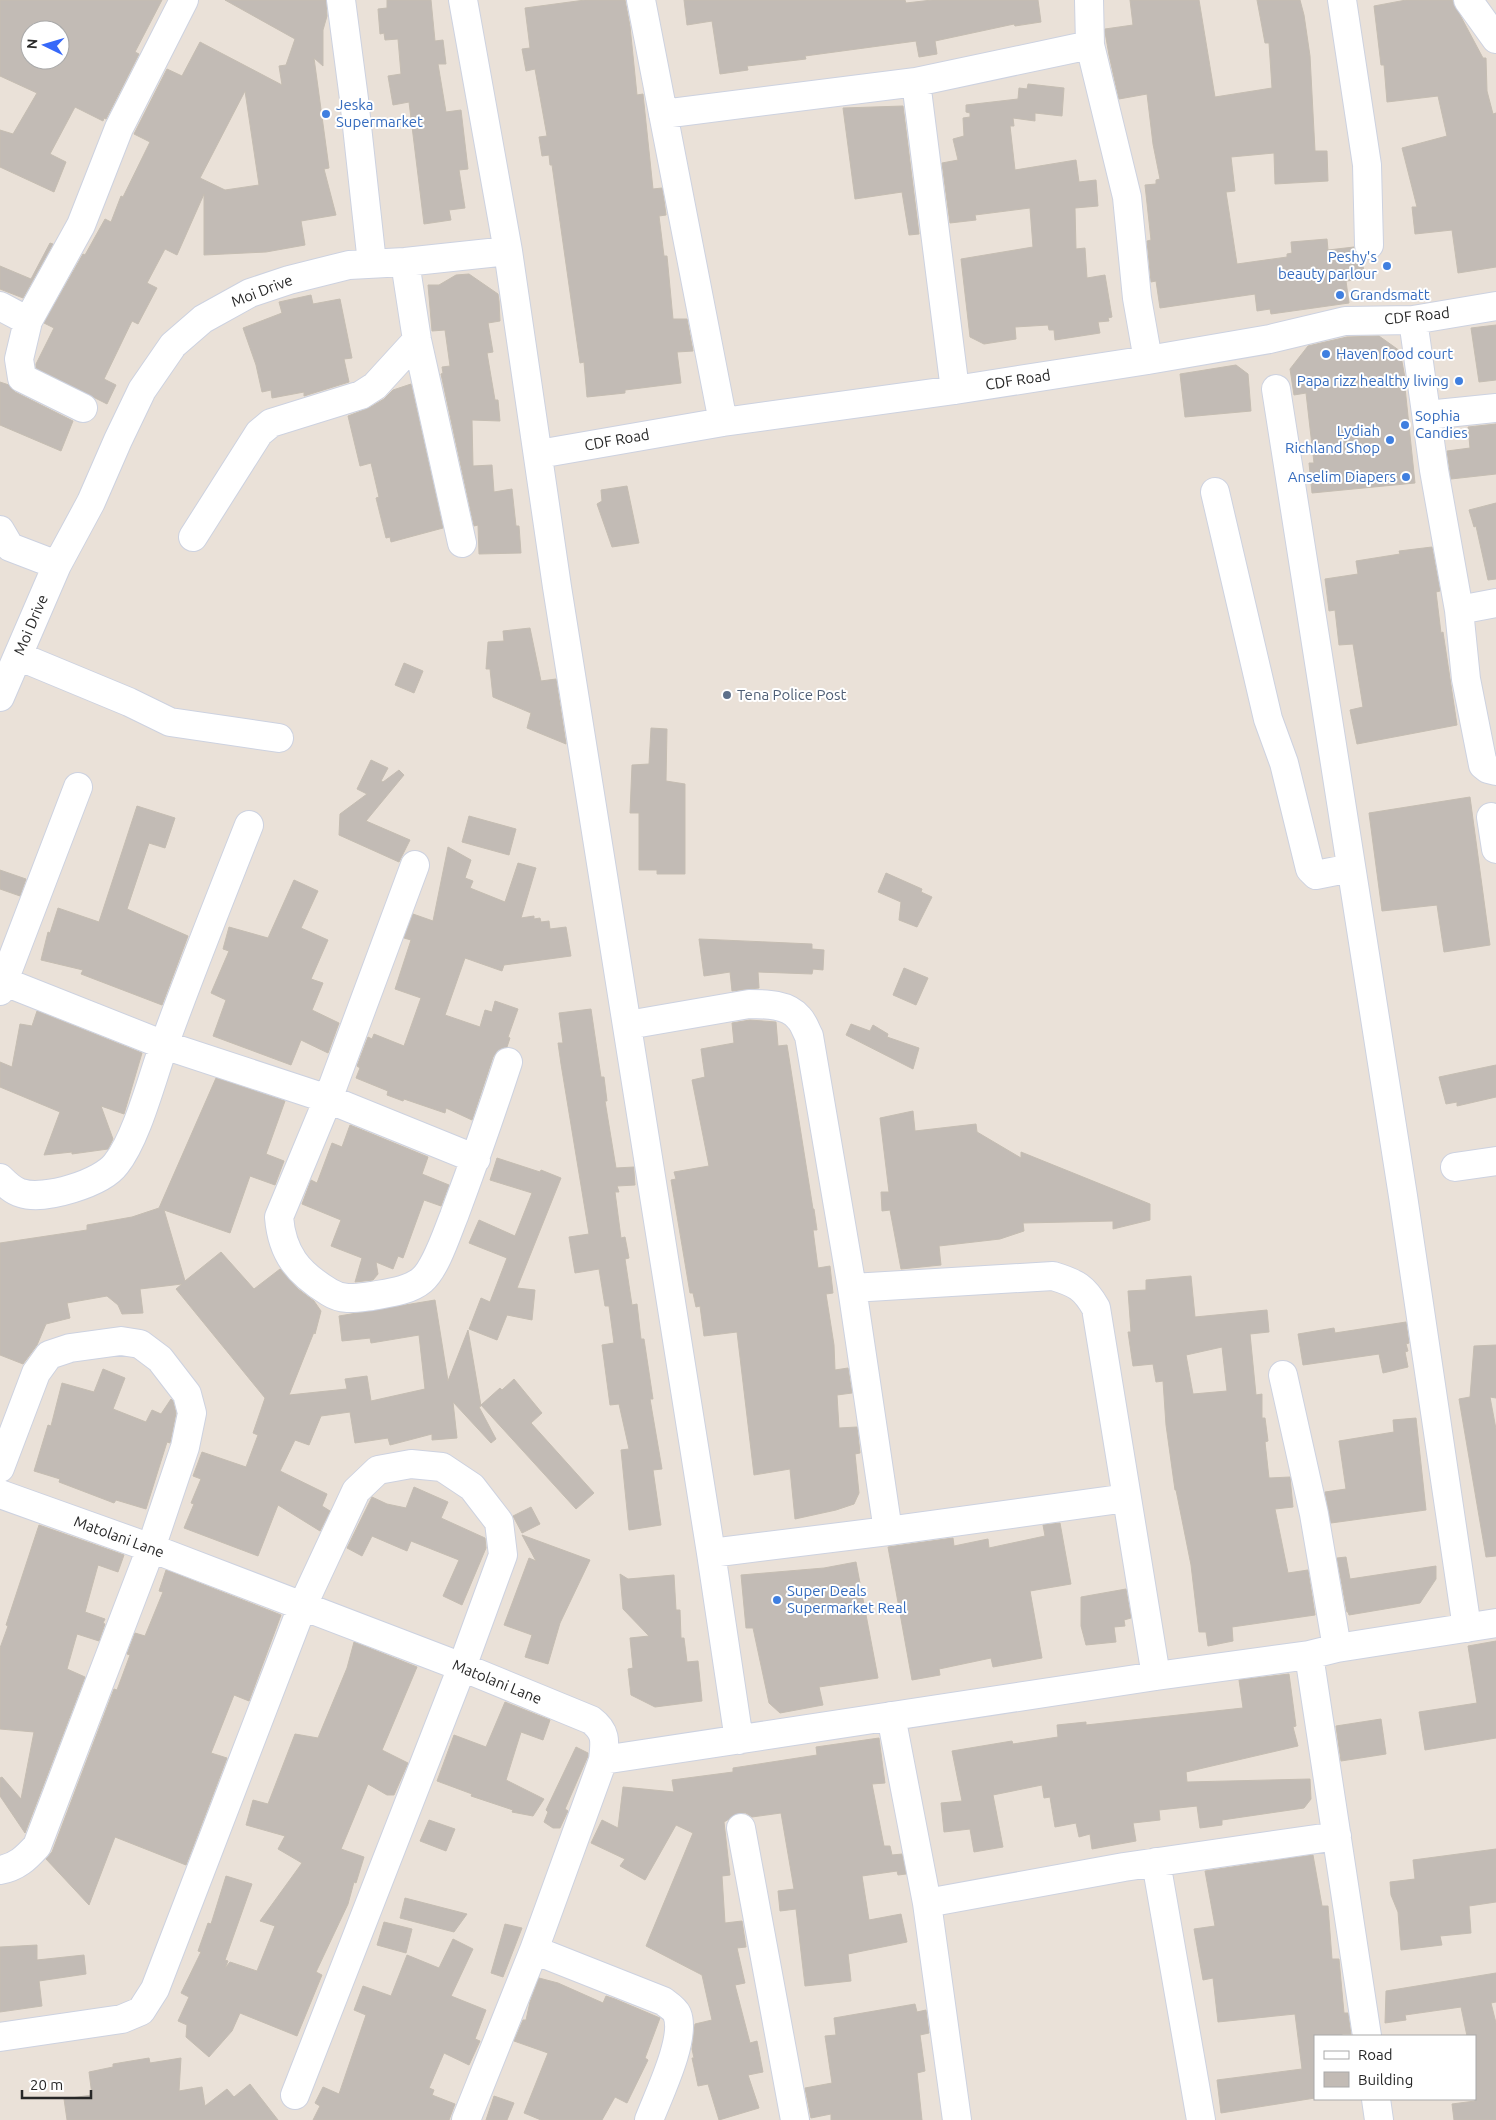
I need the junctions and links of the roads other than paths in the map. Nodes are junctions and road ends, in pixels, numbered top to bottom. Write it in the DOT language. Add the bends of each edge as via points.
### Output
graph roads {
  1 [pos="184,0"];
  2 [pos="341,0"];
  3 [pos="463,0"];
  4 [pos="641,0"];
  5 [pos="1089,0"];
  6 [pos="1342,0"];
  7 [pos="1468,0"];
  8 [pos="1496,40"];
  9 [pos="1090,45"];
  10 [pos="916,82"];
  11 [pos="663,114"];
  12 [pos="1369,245"];
  13 [pos="508,250"];
  14 [pos="405,262"];
  15 [pos="372,263"];
  16 [pos="0,306"];
  17 [pos="1496,306"];
  18 [pos="1413,320"];
  19 [pos="28,321"];
  20 [pos="417,340"];
  21 [pos="1148,360"];
  22 [pos="1276,389"];
  23 [pos="955,390"];
  24 [pos="83,408"];
  25 [pos="1496,408"];
  26 [pos="1427,415"];
  27 [pos="723,422"];
  28 [pos="539,454"];
  29 [pos="1215,492"];
  30 [pos="0,530"];
  31 [pos="193,537"];
  32 [pos="462,543"];
  33 [pos="57,565"];
  34 [pos="1496,603"];
  35 [pos="1459,610"];
  36 [pos="18,656"];
  37 [pos="0,697"];
  38 [pos="279,738"];
  39 [pos="1496,771"];
  40 [pos="78,787"];
  41 [pos="1491,817"];
  42 [pos="249,824"];
  43 [pos="1496,849"];
  44 [pos="416,865"];
  45 [pos="1351,868"];
  46 [pos="1,984"];
  47 [pos="628,1025"];
  48 [pos="164,1045"];
  49 [pos="508,1062"];
  50 [pos="328,1099"];
  51 [pos="476,1159"];
  52 [pos="1496,1161"];
  53 [pos="1455,1168"];
  54 [pos="0,1178"];
  55 [pos="852,1288"];
  56 [pos="1283,1375"];
  57 [pos="0,1468"];
  58 [pos="0,1494"];
  59 [pos="1128,1498"];
  60 [pos="888,1531"];
  61 [pos="151,1548"];
  62 [pos="712,1553"];
  63 [pos="302,1607"];
  64 [pos="1496,1623"];
  65 [pos="1467,1628"];
  66 [pos="1337,1648"];
  67 [pos="1309,1656"];
  68 [pos="462,1667"];
  69 [pos="1156,1676"];
  70 [pos="891,1716"];
  71 [pos="739,1740"];
  72 [pos="603,1760"];
  73 [pos="741,1828"];
  74 [pos="1337,1836"];
  75 [pos="1156,1862"];
  76 [pos="0,1870"];
  77 [pos="927,1903"];
  78 [pos="534,1950"];
  79 [pos="1367,2035"];
  80 [pos="0,2038"];
  81 [pos="295,2095"];
  82 [pos="1376,2100"];
  83 [pos="466,2120"];
  84 [pos="649,2120"];
  85 [pos="795,2120"];
  86 [pos="957,2120"];
  87 [pos="1201,2120"];
  88 [pos="1379,2120"];
  1 -- 19 [label="street" via="119,128 81,225"];
  2 -- 15 [label="street"];
  3 -- 13 [label="street"];
  4 -- 11 [label="street"];
  5 -- 9 [label="street"];
  6 -- 12 [label="street" via="1367,164"];
  7 -- 8 [label="street"];
  9 -- 10 [label="street"];
  9 -- 21 [label="street" via="1127,197 1137,298"];
  10 -- 11 [label="street"];
  10 -- 23 [label="street"];
  11 -- 27 [label="street"];
  13 -- 14 [label="street, Moi Drive"];
  13 -- 28 [label="street"];
  14 -- 15 [label="street, Moi Drive"];
  14 -- 20 [label="street"];
  15 -- 33 [label="street, Moi Drive" via="320,272 250,293 203,319 173,345 142,390 91,502"];
  16 -- 19 [label="street"];
  17 -- 18 [label="street, CDF Road"];
  18 -- 21 [label="street, CDF Road" via="1345,321 1270,339"];
  18 -- 26 [label="street"];
  19 -- 24 [label="street" via="19,359 22,378"];
  20 -- 31 [label="street" via="375,386 361,395 271,423 259,433"];
  20 -- 32 [label="street"];
  21 -- 23 [label="street, CDF Road"];
  22 -- 45 [label="street"];
  23 -- 27 [label="street, CDF Road"];
  25 -- 26 [label="street"];
  26 -- 35 [label="street"];
  27 -- 28 [label="street, CDF Road"];
  28 -- 47 [label="street"];
  29 -- 45 [label="street" via="1268,719 1284,763 1310,869 1316,875"];
  30 -- 33 [label="street" via="10,547"];
  33 -- 36 [label="street, Moi Drive"];
  34 -- 35 [label="street"];
  35 -- 39 [label="street" via="1466,679 1483,764"];
  36 -- 37 [label="street, Moi Drive"];
  36 -- 38 [label="street" via="170,722"];
  40 -- 46 [label="street"];
  41 -- 43 [label="street"];
  42 -- 48 [label="street"];
  44 -- 50 [label="street"];
  45 -- 65 [label="street"];
  46 -- 48 [label="street"];
  47 -- 55 [label="street" via="749,1004 785,1008 799,1018 809,1036"];
  47 -- 62 [label="street"];
  48 -- 50 [label="street"];
  48 -- 54 [label="street" via="130,1140 116,1164 103,1177 37,1196 21,1193"];
  49 -- 51 [label="street"];
  50 -- 51 [label="street"];
  50 -- 51 [label="street" via="279,1217 281,1237 293,1262 335,1296 354,1299 398,1292 422,1280 440,1254"];
  52 -- 53 [label="street"];
  55 -- 59 [label="street" via="1053,1276 1072,1282 1087,1292 1096,1308"];
  55 -- 60 [label="street"];
  56 -- 66 [label="street" via="1314,1514"];
  57 -- 61 [label="street" via="36,1372 49,1355 70,1348 120,1341 140,1344 160,1359 187,1394 192,1413 185,1447"];
  58 -- 61 [label="street, Matolani Lane"];
  59 -- 60 [label="street"];
  59 -- 69 [label="street"];
  60 -- 62 [label="street"];
  61 -- 63 [label="street, Matolani Lane"];
  61 -- 76 [label="street" via="37,1846 23,1862"];
  62 -- 71 [label="street"];
  63 -- 68 [label="street, Matolani Lane"];
  63 -- 68 [label="street" via="356,1491 378,1470 411,1464 442,1467 472,1486 499,1522 503,1555"];
  63 -- 80 [label="street" via="155,1989 141,2011 122,2020"];
  64 -- 65 [label="street"];
  65 -- 66 [label="street"];
  66 -- 67 [label="street"];
  67 -- 69 [label="street"];
  67 -- 74 [label="street"];
  68 -- 72 [label="street, Matolani Lane" via="591,1720 600,1727 605,1739"];
  68 -- 81 [label="street"];
  69 -- 70 [label="street"];
  70 -- 71 [label="street"];
  70 -- 77 [label="street"];
  71 -- 72 [label="street"];
  72 -- 78 [label="street, Matolani Lane"];
  73 -- 85 [label="street"];
  74 -- 75 [label="street"];
  74 -- 79 [label="street"];
  75 -- 77 [label="street"];
  75 -- 87 [label="street"];
  77 -- 86 [label="street"];
  78 -- 83 [label="street, Matolani Lane"];
  78 -- 84 [label="street" via="663,2000 677,2013 678,2043"];
  82 -- 88 [label="street"];
}
